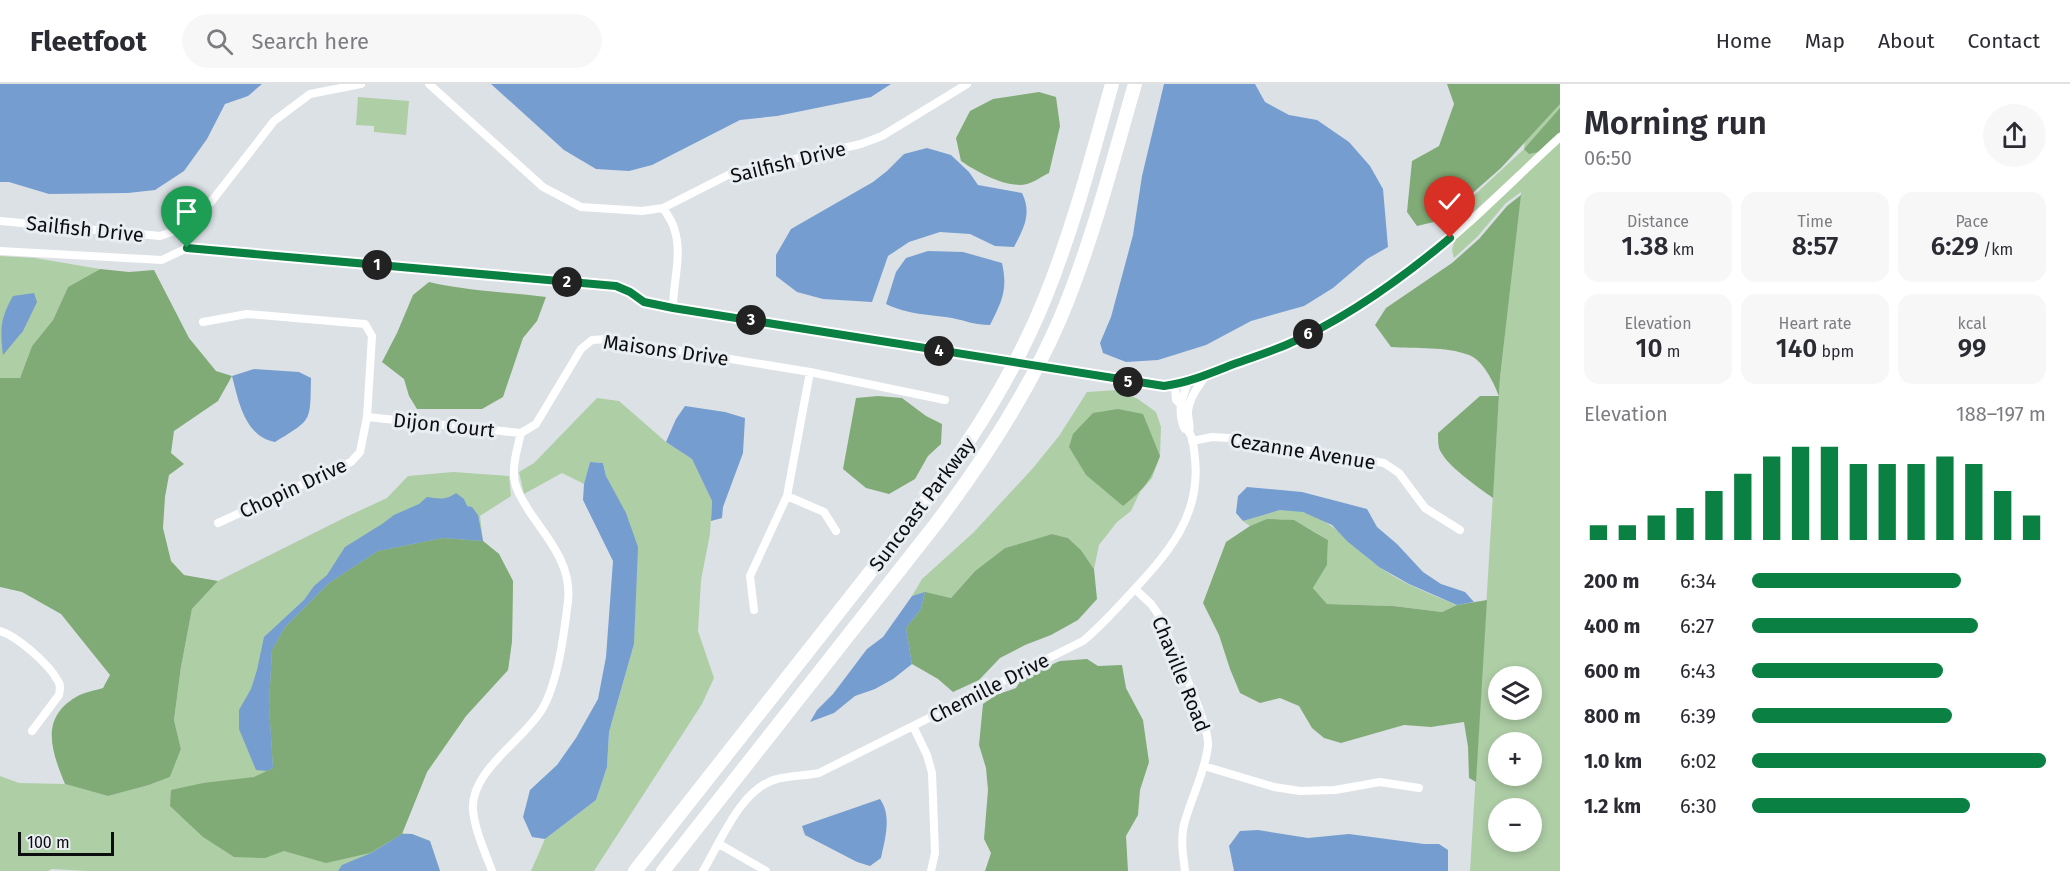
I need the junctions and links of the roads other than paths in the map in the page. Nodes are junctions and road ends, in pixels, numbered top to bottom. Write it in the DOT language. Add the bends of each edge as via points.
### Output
graph roads {
  1 [pos="361,84"];
  2 [pos="429,84"];
  3 [pos="967,84"];
  4 [pos="1112,84"];
  5 [pos="1135,84"];
  6 [pos="1560,137"];
  7 [pos="663,208"];
  8 [pos="0,221"];
  9 [pos="0,251"];
  10 [pos="673,308"];
  11 [pos="203,322"];
  12 [pos="810,372"];
  13 [pos="1207,374"];
  14 [pos="1189,380"];
  15 [pos="1175,385"];
  16 [pos="945,400"];
  17 [pos="1185,405"];
  18 [pos="367,417"];
  19 [pos="521,433"];
  20 [pos="1192,441"];
  21 [pos="787,496"];
  22 [pos="218,523"];
  23 [pos="1460,530"];
  24 [pos="836,531"];
  25 [pos="1135,589"];
  26 [pos="754,610"];
  27 [pos="0,631"];
  28 [pos="913,726"];
  29 [pos="32,731"];
  30 [pos="1204,766"];
  31 [pos="1419,788"];
  32 [pos="719,844"];
  33 [pos="492,871"];
  34 [pos="635,871"];
  35 [pos="663,871"];
  36 [pos="703,871"];
  37 [pos="766,871"];
  38 [pos="931,871"];
  39 [pos="1185,871"];
  1 -- 8 [label="street, Sailfish Drive" via="310,94 274,121 211,202 172,232 160,236"];
  2 -- 7 [label="street, Sailfish Drive" via="543,187 581,207 642,211"];
  3 -- 7 [label="street, Sailfish Drive" via="882,136 732,173"];
  4 -- 34 [label="highway, Suncoast Parkway" via="1061,257 1008,378 937,488"];
  5 -- 35 [label="highway, Suncoast Parkway" via="1086,248 1064,310 1030,382 962,489"];
  6 -- 13 [label="street" via="1450,238 1380,292 1286,345"];
  7 -- 10 [label="street" via="677,242"];
  9 -- 10 [label="street" via="162,260 187,248 616,286 644,302"];
  10 -- 15 [label="street" via="1154,386"];
  11 -- 18 [label="street, Chopin Drive" via="247,314 365,324 372,336"];
  12 -- 16 [label="street, Maisons Drive"];
  12 -- 19 [label="street, Maisons Drive" via="608,339 592,340 581,349 536,424"];
  12 -- 21 [label="street"];
  13 -- 14 [label="street"];
  13 -- 17 [label="street, Chemille Drive"];
  14 -- 15 [label="street"];
  14 -- 17 [label="street, Chemille Drive"];
  15 -- 17 [label="street, Chemille Drive" via="1176,400"];
  17 -- 20 [label="street, Chemille Drive"];
  18 -- 19 [label="street, Dijon Court"];
  18 -- 22 [label="street, Chopin Drive" via="360,452 351,462"];
  19 -- 33 [label="street" via="514,474 518,494 560,557 567,576 568,599 552,689 542,710 525,733 484,773 475,790 476,825"];
  20 -- 23 [label="street, Cezanne Avenue" via="1229,438 1384,463 1399,473 1425,508"];
  20 -- 25 [label="street, Chemille Drive" via="1195,480 1187,519 1168,552"];
  21 -- 24 [label="street" via="824,512"];
  21 -- 26 [label="street" via="750,576"];
  25 -- 28 [label="street, Chemille Drive" via="1083,641"];
  25 -- 30 [label="street, Chaville Road" via="1158,614 1204,723 1208,744"];
  27 -- 29 [label="street" via="9,633 40,659 59,681 59,695"];
  28 -- 32 [label="street, Chemille Drive" via="819,772 761,786 744,801"];
  28 -- 38 [label="street" via="932,773 935,853"];
  30 -- 31 [label="street" via="1300,791 1380,782"];
  30 -- 39 [label="street, Chaville Road" via="1184,823"];
  32 -- 36 [label="street, Chemille Drive"];
  32 -- 37 [label="street"];
}
